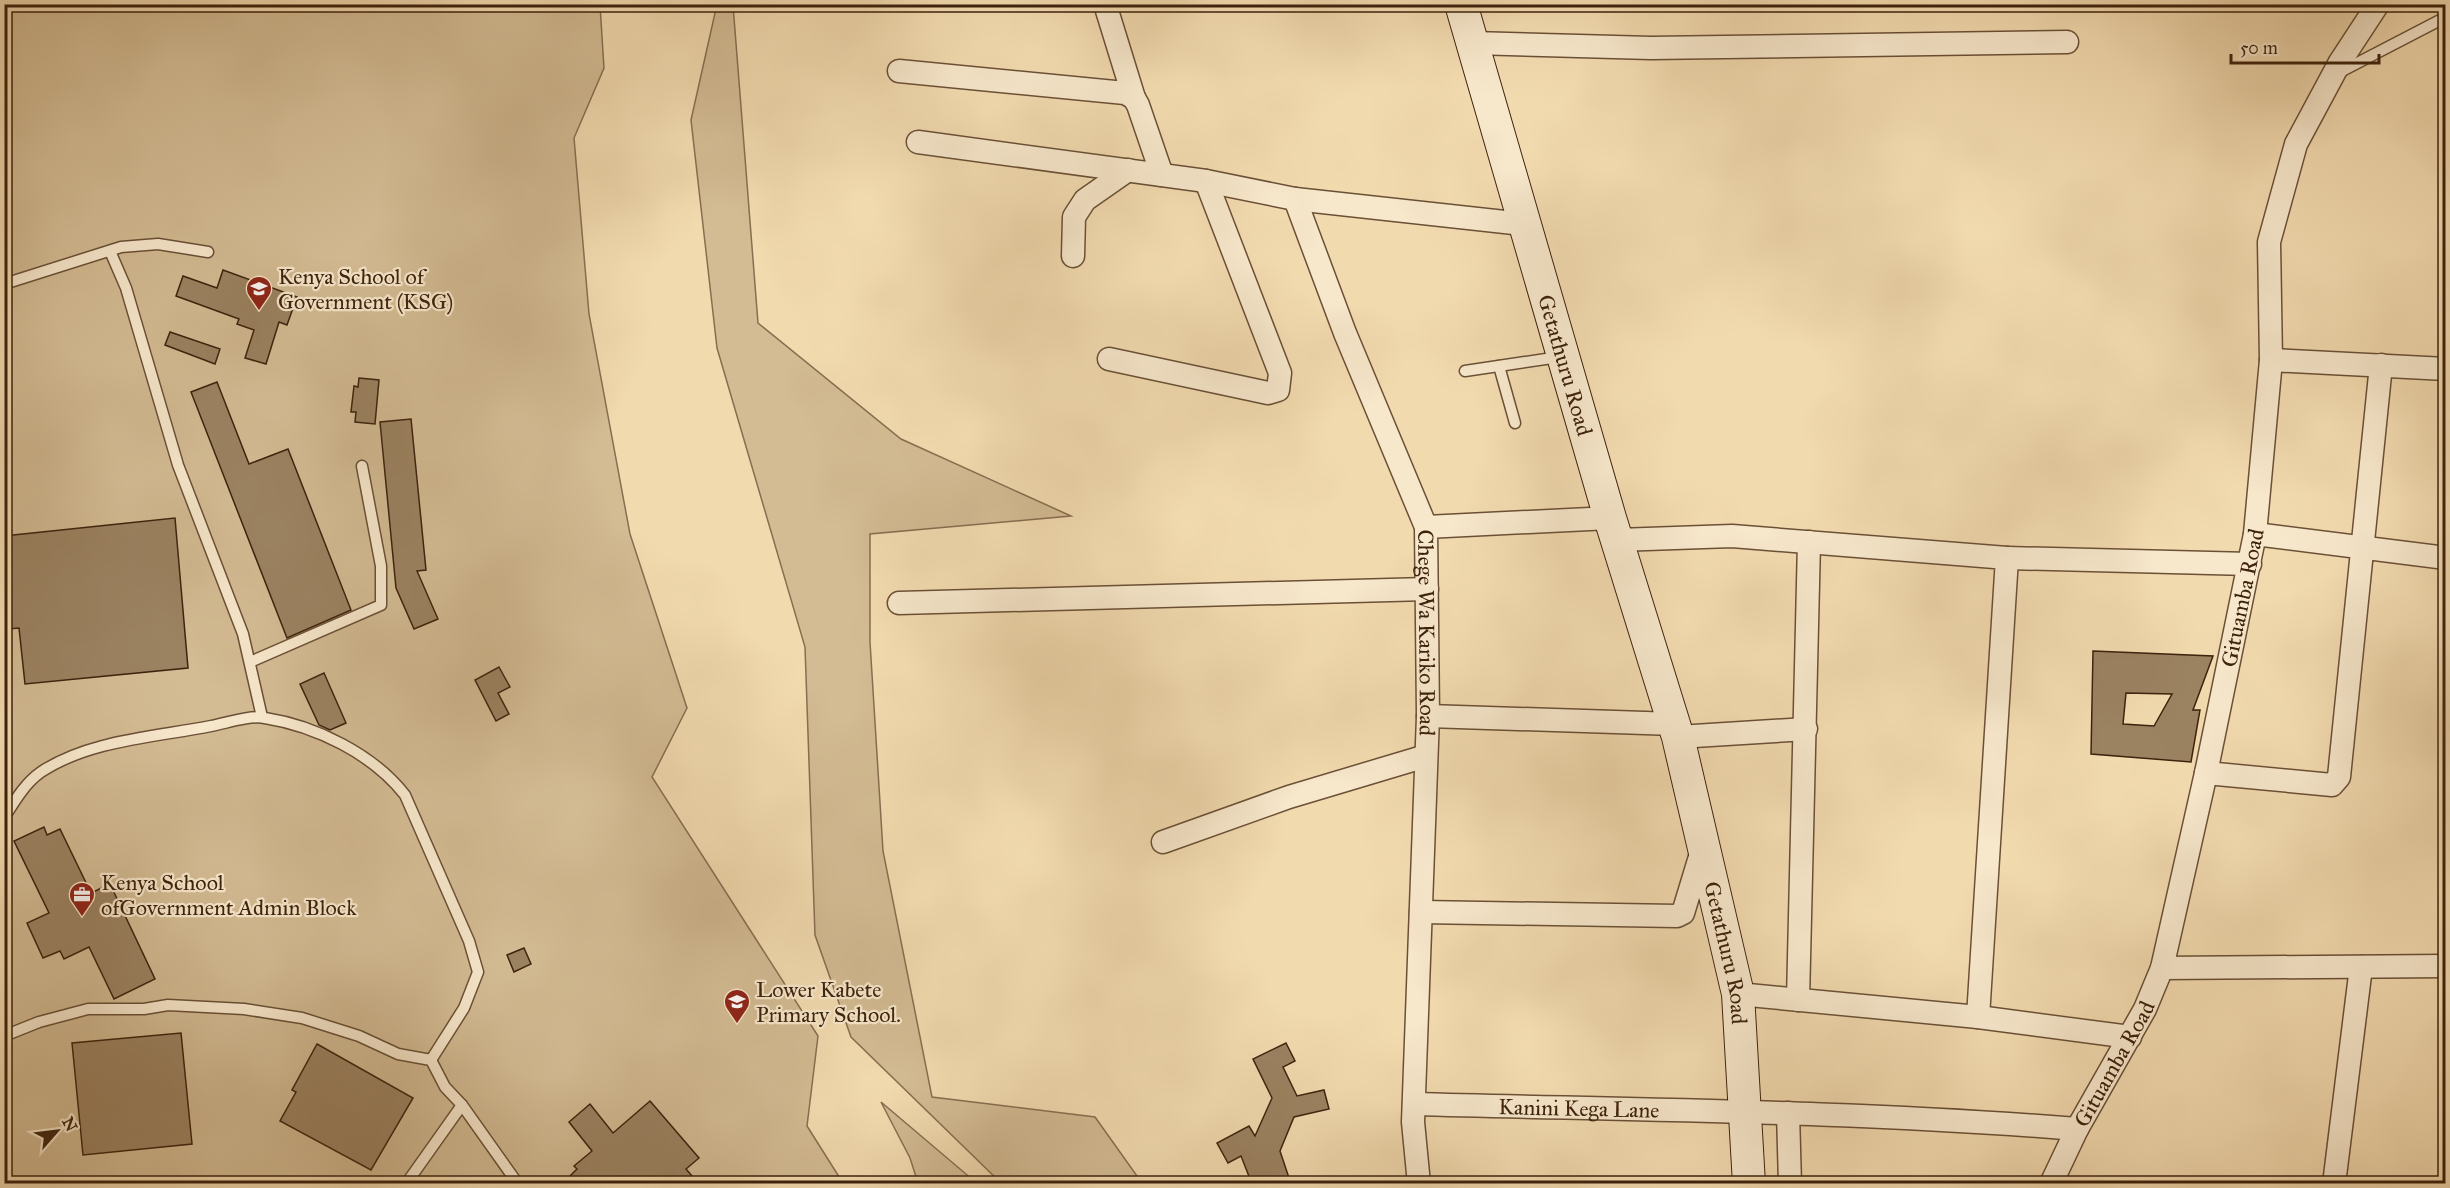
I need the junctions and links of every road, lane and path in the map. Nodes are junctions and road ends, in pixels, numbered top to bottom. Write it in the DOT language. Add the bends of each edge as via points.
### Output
graph roads {
  1 [pos="1105,4"];
  2 [pos="1461,4"];
  3 [pos="2378,4"];
  4 [pos="2445,17"];
  5 [pos="2067,42"];
  6 [pos="1473,43"];
  7 [pos="899,71"];
  8 [pos="2334,75"];
  9 [pos="1134,98"];
  10 [pos="918,142"];
  11 [pos="1128,170"];
  12 [pos="1162,175"];
  13 [pos="1206,181"];
  14 [pos="1295,199"];
  15 [pos="1523,224"];
  16 [pos="110,250"];
  17 [pos="208,252"];
  18 [pos="1073,255"];
  19 [pos="4,284"];
  20 [pos="1562,357"];
  21 [pos="1109,359"];
  22 [pos="2271,360"];
  23 [pos="2381,365"];
  24 [pos="1499,366"];
  25 [pos="2445,369"];
  26 [pos="1465,371"];
  27 [pos="1515,423"];
  28 [pos="363,466"];
  29 [pos="1426,527"];
  30 [pos="1614,529"];
  31 [pos="2255,534"];
  32 [pos="1809,542"];
  33 [pos="2360,547"];
  34 [pos="2007,558"];
  35 [pos="2445,558"];
  36 [pos="2250,564"];
  37 [pos="1427,589"];
  38 [pos="899,603"];
  39 [pos="250,662"];
  40 [pos="1428,716"];
  41 [pos="262,717"];
  42 [pos="1806,729"];
  43 [pos="1677,730"];
  44 [pos="1426,756"];
  45 [pos="2206,773"];
  46 [pos="4,818"];
  47 [pos="1163,842"];
  48 [pos="1703,846"];
  49 [pos="1421,912"];
  50 [pos="2361,966"];
  51 [pos="2445,966"];
  52 [pos="2162,968"];
  53 [pos="1738,994"];
  54 [pos="1798,1000"];
  55 [pos="1978,1017"];
  56 [pos="4,1036"];
  57 [pos="2130,1037"];
  58 [pos="431,1060"];
  59 [pos="1414,1104"];
  60 [pos="462,1105"];
  61 [pos="1743,1113"];
  62 [pos="1788,1113"];
  63 [pos="2077,1129"];
  64 [pos="406,1184"];
  65 [pos="518,1184"];
  66 [pos="1419,1184"];
  67 [pos="1749,1184"];
  68 [pos="1790,1184"];
  69 [pos="2051,1184"];
  70 [pos="2334,1184"];
  1 -- 9 [label="street"];
  2 -- 6 [label="main road, Getathuru Road"];
  3 -- 8 [label="street, Gituamba Road"];
  4 -- 8 [label="lane"];
  5 -- 6 [label="street" via="1651,48"];
  6 -- 15 [label="main road, Getathuru Road"];
  7 -- 9 [label="street" via="1125,93"];
  8 -- 22 [label="street, Gituamba Road" via="2296,144 2269,242"];
  9 -- 12 [label="street"];
  10 -- 11 [label="street"];
  11 -- 12 [label="street"];
  11 -- 18 [label="street" via="1085,200 1074,217"];
  12 -- 13 [label="street"];
  13 -- 14 [label="street"];
  13 -- 21 [label="street" via="1280,373 1278,390 1268,393"];
  14 -- 15 [label="street"];
  14 -- 29 [label="street, Chege Wa Kariko Road" via="1345,333"];
  15 -- 20 [label="main road, Getathuru Road"];
  16 -- 17 [label="lane" via="158,244"];
  16 -- 19 [label="lane"];
  16 -- 39 [label="lane" via="126,288 178,465 216,559"];
  20 -- 24 [label="lane"];
  20 -- 30 [label="main road, Getathuru Road"];
  22 -- 23 [label="street"];
  22 -- 31 [label="street, Gituamba Road"];
  23 -- 25 [label="street"];
  23 -- 33 [label="street"];
  24 -- 26 [label="lane"];
  24 -- 27 [label="lane"];
  28 -- 39 [label="lane" via="381,566 381,605"];
  29 -- 30 [label="street"];
  29 -- 37 [label="street, Chege Wa Kariko Road"];
  30 -- 32 [label="street"];
  30 -- 43 [label="main road, Getathuru Road"];
  31 -- 33 [label="street"];
  31 -- 36 [label="street, Gituamba Road"];
  32 -- 34 [label="street"];
  32 -- 42 [label="street"];
  33 -- 35 [label="street"];
  33 -- 45 [label="street" via="2338,777 2332,785"];
  34 -- 36 [label="street"];
  34 -- 55 [label="street"];
  36 -- 45 [label="street, Gituamba Road"];
  37 -- 38 [label="street"];
  37 -- 40 [label="street, Chege Wa Kariko Road"];
  39 -- 41 [label="lane"];
  40 -- 43 [label="street"];
  40 -- 44 [label="street, Chege Wa Kariko Road"];
  41 -- 46 [label="lane" via="99,747 64,759 39,773 18,795"];
  41 -- 58 [label="lane" via="293,724 368,759 390,776 405,795 469,941 478,972 464,1008"];
  42 -- 43 [label="street"];
  42 -- 54 [label="street"];
  43 -- 48 [label="main road, Getathuru Road"];
  44 -- 47 [label="street" via="1289,797"];
  44 -- 49 [label="street, Chege Wa Kariko Road"];
  45 -- 52 [label="street, Gituamba Road"];
  48 -- 49 [label="street" via="1683,913 1677,916"];
  48 -- 53 [label="main road, Getathuru Road"];
  49 -- 59 [label="street, Chege Wa Kariko Road"];
  50 -- 51 [label="street"];
  50 -- 52 [label="street"];
  50 -- 70 [label="street"];
  52 -- 57 [label="street, Gituamba Road"];
  53 -- 54 [label="street"];
  53 -- 61 [label="main road, Getathuru Road"];
  54 -- 55 [label="street"];
  55 -- 57 [label="street"];
  56 -- 58 [label="lane" via="88,1009 168,1005 244,1009 302,1018 359,1036 398,1054"];
  57 -- 63 [label="street, Gituamba Road"];
  58 -- 60 [label="lane" via="445,1087"];
  59 -- 61 [label="street, Kanini Kega Lane"];
  59 -- 66 [label="street, Chege Wa Kariko Road"];
  60 -- 64 [label="lane"];
  60 -- 65 [label="lane"];
  61 -- 62 [label="street, Kanini Kega Lane"];
  61 -- 67 [label="main road, Getathuru Road"];
  62 -- 63 [label="street, Kanini Kega Lane"];
  62 -- 68 [label="street"];
  63 -- 69 [label="street, Gituamba Road"];
}
